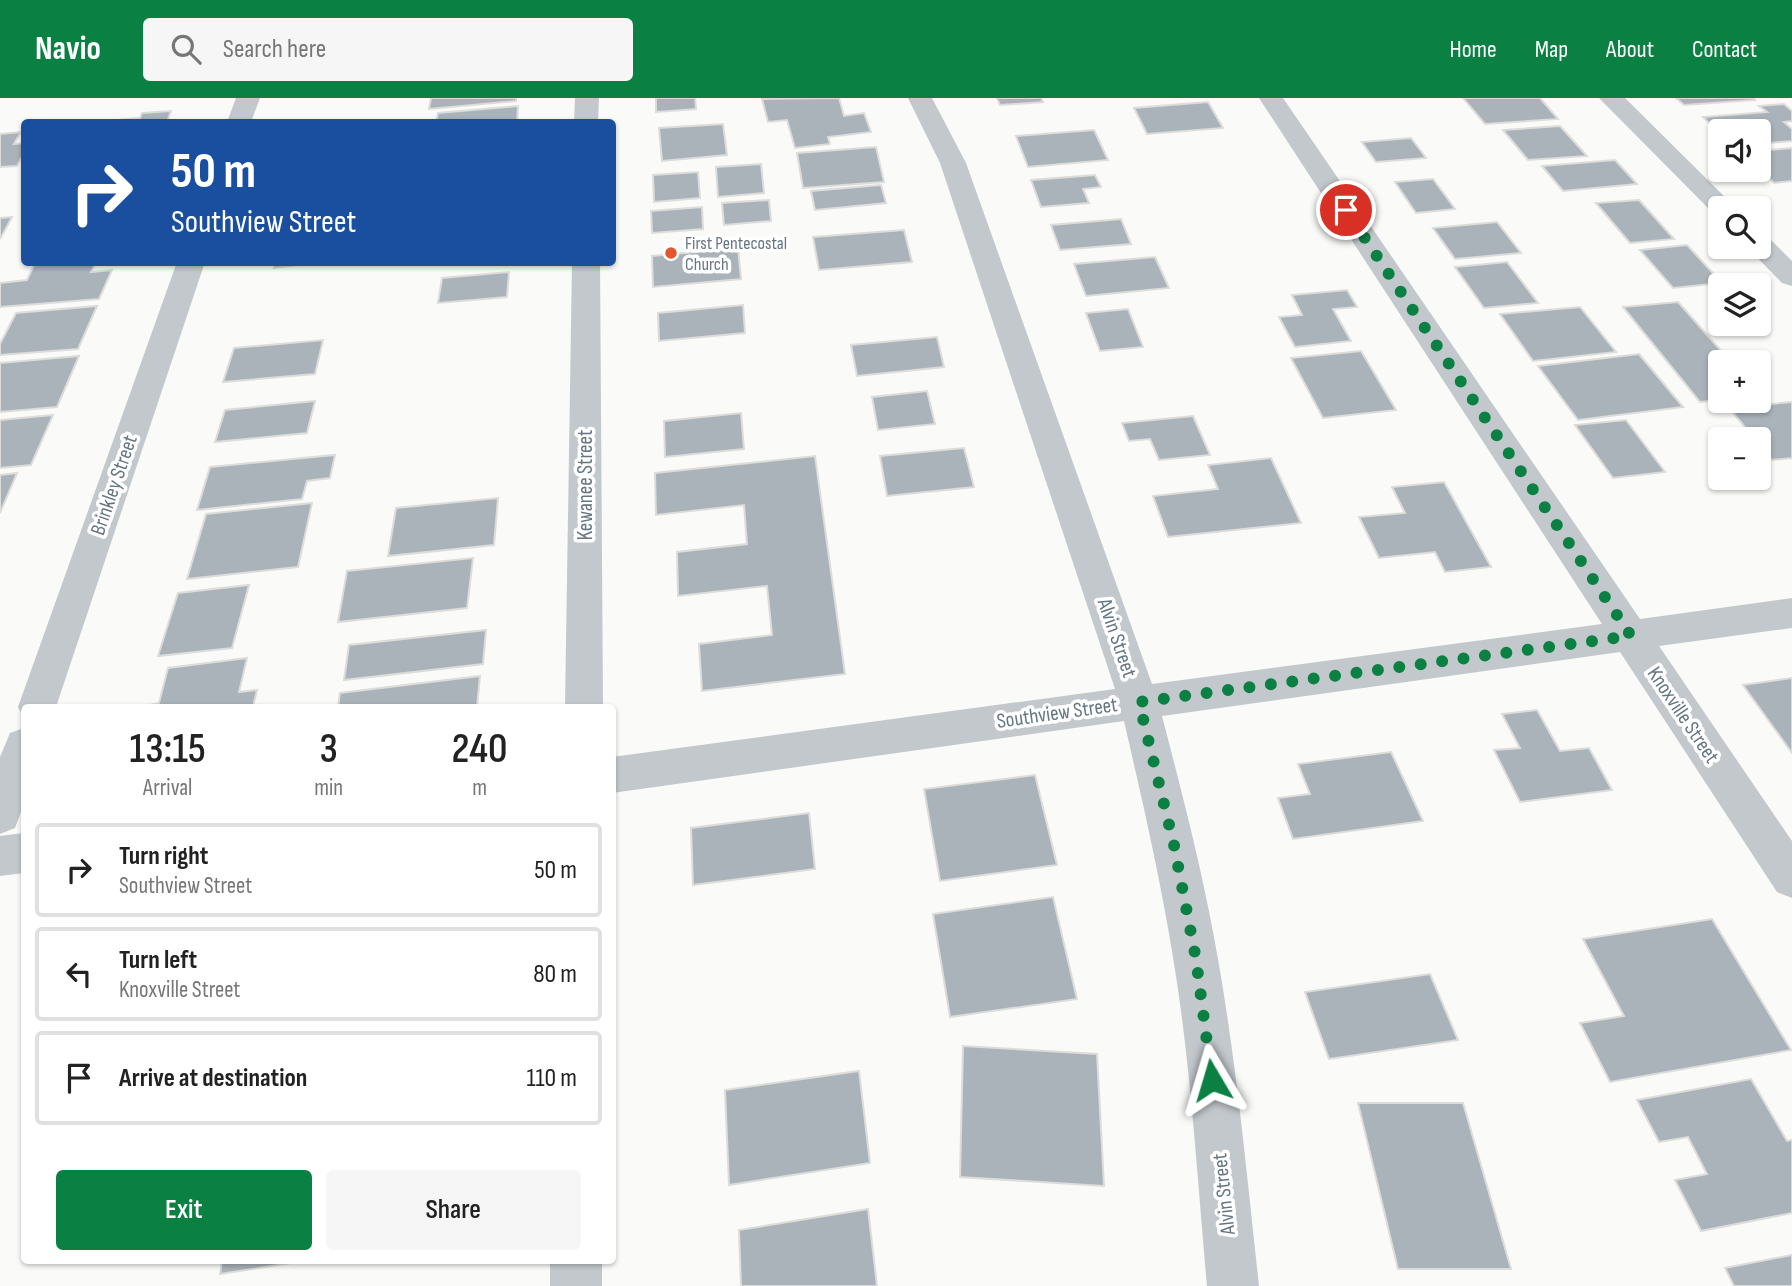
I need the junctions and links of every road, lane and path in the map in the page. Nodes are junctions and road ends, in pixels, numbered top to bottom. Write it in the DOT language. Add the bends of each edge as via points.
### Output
graph roads {
  1 [pos="248,98"];
  2 [pos="587,98"];
  3 [pos="920,98"];
  4 [pos="1271,98"];
  5 [pos="1611,98"];
  6 [pos="240,119"];
  7 [pos="586,119"];
  8 [pos="1711,196"];
  9 [pos="1771,256"];
  10 [pos="190,266"];
  11 [pos="586,266"];
  12 [pos="1792,277"];
  13 [pos="1792,613"];
  14 [pos="1631,636"];
  15 [pos="1139,702"];
  16 [pos="38,704"];
  17 [pos="584,704"];
  18 [pos="21,754"];
  19 [pos="616,774"];
  20 [pos="0,816"];
  21 [pos="21,853"];
  22 [pos="0,856"];
  23 [pos="1792,878"];
  24 [pos="576,1264"];
  25 [pos="576,1286"];
  26 [pos="1233,1286"];
  1 -- 6 [label="street"];
  2 -- 7 [label="street"];
  3 -- 15 [label="street, Alvin Street" via="953,163"];
  4 -- 14 [label="street, Knoxville Street"];
  5 -- 8 [label="street"];
  9 -- 12 [label="street"];
  10 -- 16 [label="street, Brinkley Street"];
  11 -- 17 [label="street, Kewanee Street"];
  13 -- 14 [label="street, Southview Street"];
  14 -- 15 [label="street, Southview Street"];
  14 -- 23 [label="street, Knoxville Street"];
  15 -- 19 [label="street, Southview Street"];
  15 -- 26 [label="street, Alvin Street" via="1196,959"];
  18 -- 20 [label="street"];
  21 -- 22 [label="street"];
  24 -- 25 [label="street"];
}
